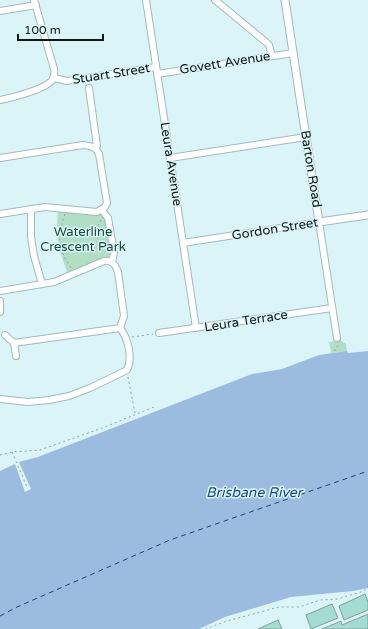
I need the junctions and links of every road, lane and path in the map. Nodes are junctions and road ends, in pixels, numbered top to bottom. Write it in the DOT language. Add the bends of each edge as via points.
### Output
graph roads {
  1 [pos="146,0"];
  2 [pos="215,0"];
  3 [pos="285,0"];
  4 [pos="35,2"];
  5 [pos="0,11"];
  6 [pos="293,53"];
  7 [pos="272,56"];
  8 [pos="156,67"];
  9 [pos="157,74"];
  10 [pos="54,78"];
  11 [pos="89,88"];
  12 [pos="0,100"];
  13 [pos="306,137"];
  14 [pos="96,148"];
  15 [pos="0,158"];
  16 [pos="170,158"];
  17 [pos="31,209"];
  18 [pos="66,209"];
  19 [pos="103,211"];
  20 [pos="0,214"];
  21 [pos="368,215"];
  22 [pos="319,222"];
  23 [pos="183,243"];
  24 [pos="114,255"];
  25 [pos="112,262"];
  26 [pos="76,274"];
  27 [pos="42,284"];
  28 [pos="0,291"];
  29 [pos="0,301"];
  30 [pos="332,308"];
  31 [pos="0,312"];
  32 [pos="120,328"];
  33 [pos="196,328"];
  34 [pos="159,333"];
  35 [pos="5,335"];
  36 [pos="126,338"];
  37 [pos="338,340"];
  38 [pos="14,343"];
  39 [pos="336,351"];
  40 [pos="16,356"];
  41 [pos="127,370"];
  42 [pos="0,399"];
  43 [pos="154,407"];
  44 [pos="136,414"];
  45 [pos="12,452"];
  46 [pos="0,455"];
  47 [pos="27,487"];
  48 [pos="368,586"];
  49 [pos="205,629"];
  1 -- 8 [label="street, Leura Avenue"];
  2 -- 7 [label="street" via="267,43"];
  3 -- 6 [label="street, Barton Road"];
  4 -- 5 [label="street"];
  4 -- 10 [label="street" via="54,69"];
  6 -- 7 [label="street, Govett Avenue"];
  6 -- 13 [label="street, Barton Road"];
  7 -- 9 [label="street, Govett Avenue"];
  8 -- 9 [label="street, Leura Avenue"];
  8 -- 10 [label="street, Stuart Street" via="67,81"];
  9 -- 16 [label="street, Leura Avenue"];
  10 -- 12 [label="street, Stuart Street" via="42,87"];
  11 -- 14 [label="street"];
  13 -- 16 [label="street"];
  13 -- 22 [label="street, Barton Road"];
  14 -- 15 [label="street" via="83,145"];
  14 -- 19 [label="street" via="107,203"];
  16 -- 23 [label="street, Leura Avenue"];
  17 -- 18 [label="street"];
  17 -- 20 [label="street"];
  17 -- 27 [label="street" via="31,237"];
  18 -- 19 [label="street"];
  18 -- 26 [label="path" via="59,230 60,242 63,255"];
  19 -- 24 [label="street" via="108,218"];
  19 -- 24 [label="path" via="94,233 110,256"];
  21 -- 22 [label="street, Gordon Street"];
  22 -- 23 [label="street, Gordon Street"];
  22 -- 30 [label="street, Barton Road"];
  23 -- 33 [label="street, Leura Avenue"];
  24 -- 25 [label="street"];
  25 -- 26 [label="street" via="104,261"];
  25 -- 32 [label="street" via="118,272 124,316"];
  26 -- 27 [label="street"];
  27 -- 28 [label="street"];
  29 -- 31 [label="street"];
  30 -- 33 [label="street, Leura Terrace"];
  30 -- 37 [label="street, Barton Road"];
  32 -- 36 [label="street"];
  32 -- 38 [label="street"];
  33 -- 34 [label="street, Leura Terrace"];
  34 -- 36 [label="path"];
  35 -- 38 [label="street"];
  36 -- 41 [label="street" via="130,358"];
  37 -- 39 [label="path"];
  38 -- 40 [label="street"];
  41 -- 42 [label="street" via="70,396 28,402"];
  41 -- 44 [label="path"];
  43 -- 44 [label="path"];
  44 -- 45 [label="path" via="40,450"];
  45 -- 46 [label="path"];
  45 -- 47 [label="path"];
  48 -- 49 [label="path" via="364,591 338,599 320,600 299,607 279,607"];
}
